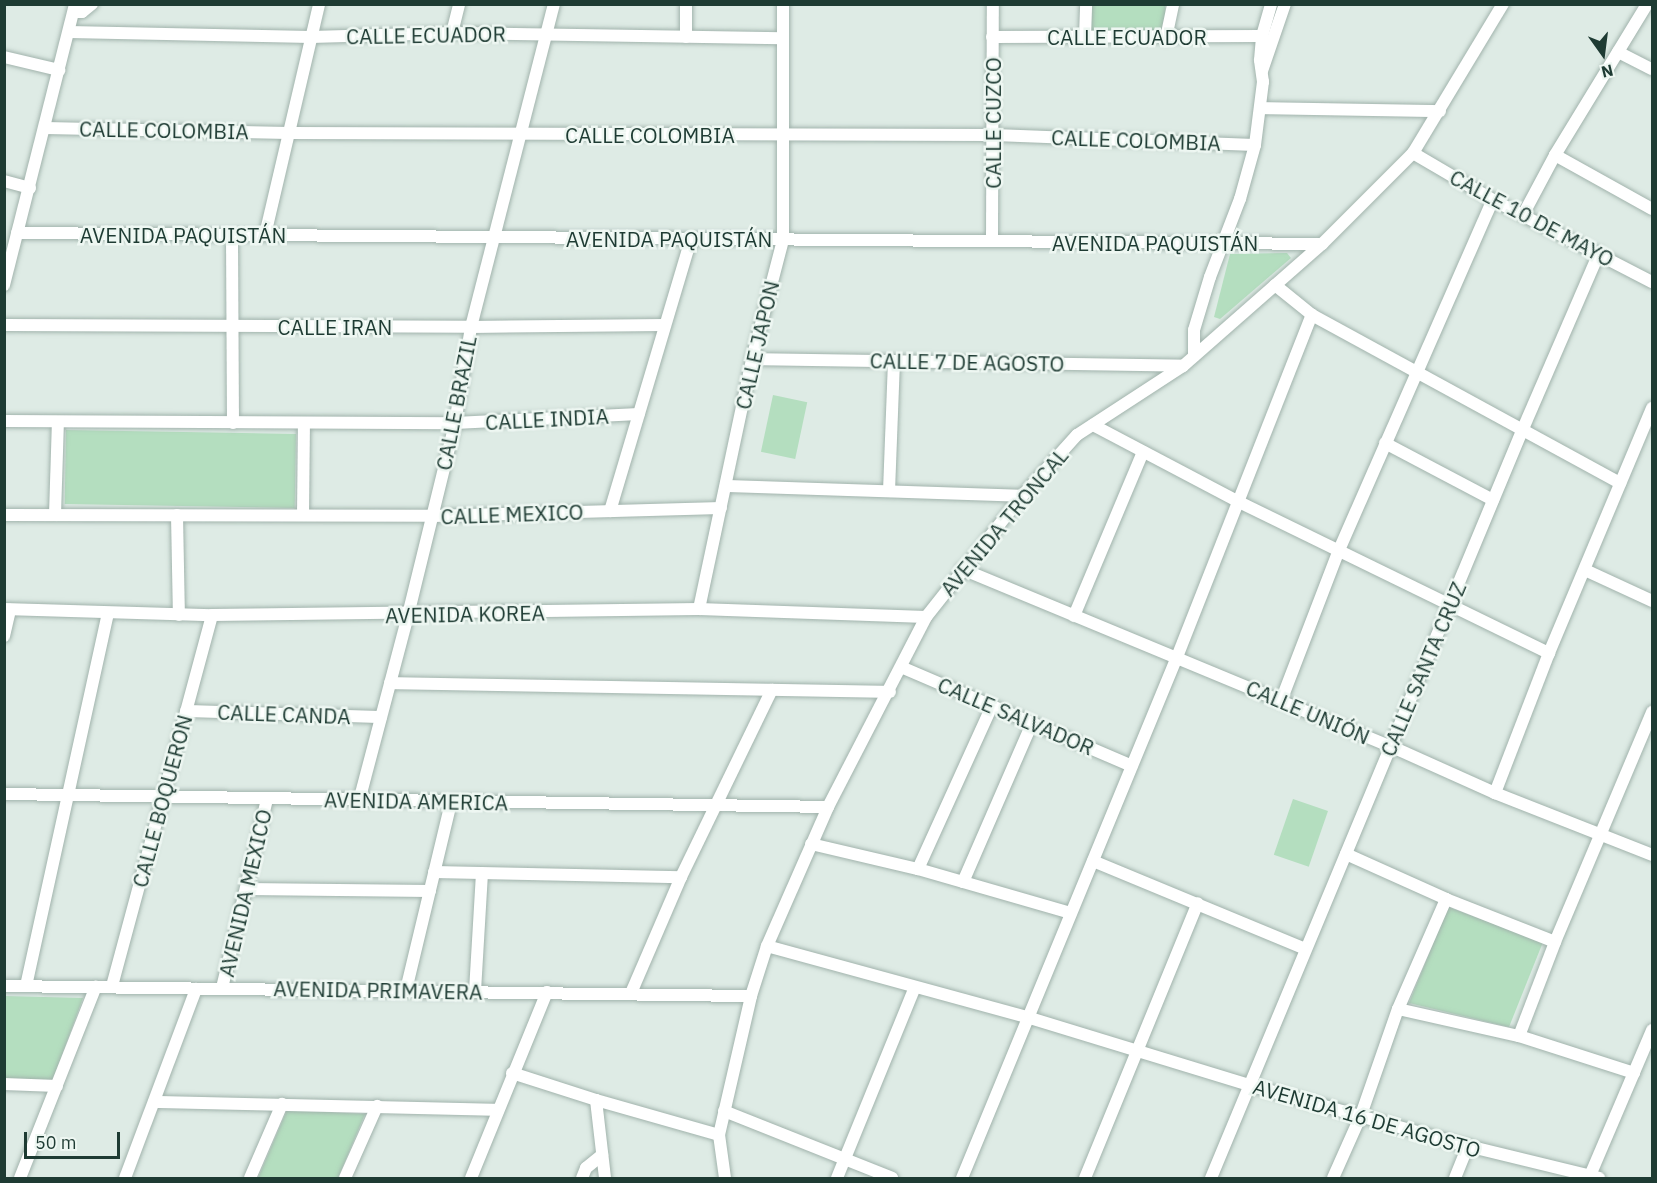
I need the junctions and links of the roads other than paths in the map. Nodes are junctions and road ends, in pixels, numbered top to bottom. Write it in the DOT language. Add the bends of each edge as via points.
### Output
graph roads {
  1 [pos="92,4"];
  2 [pos="319,4"];
  3 [pos="459,4"];
  4 [pos="554,4"];
  5 [pos="686,4"];
  6 [pos="783,4"];
  7 [pos="993,4"];
  8 [pos="1086,4"];
  9 [pos="1173,4"];
  10 [pos="1271,4"];
  11 [pos="1285,4"];
  12 [pos="1503,4"];
  13 [pos="1647,4"];
  14 [pos="75,8"];
  15 [pos="69,32"];
  16 [pos="452,33"];
  17 [pos="547,35"];
  18 [pos="1262,36"];
  19 [pos="311,37"];
  20 [pos="686,37"];
  21 [pos="992,37"];
  22 [pos="1085,37"];
  23 [pos="782,38"];
  24 [pos="1166,38"];
  25 [pos="1618,52"];
  26 [pos="4,57"];
  27 [pos="1653,69"];
  28 [pos="59,70"];
  29 [pos="1262,72"];
  30 [pos="1261,108"];
  31 [pos="1440,111"];
  32 [pos="45,128"];
  33 [pos="289,133"];
  34 [pos="522,134"];
  35 [pos="783,135"];
  36 [pos="994,135"];
  37 [pos="1255,145"];
  38 [pos="1413,153"];
  39 [pos="1555,155"];
  40 [pos="4,181"];
  41 [pos="30,188"];
  42 [pos="1493,200"];
  43 [pos="1653,209"];
  44 [pos="1522,215"];
  45 [pos="17,233"];
  46 [pos="232,235"];
  47 [pos="264,235"];
  48 [pos="495,237"];
  49 [pos="691,239"];
  50 [pos="783,240"];
  51 [pos="992,241"];
  52 [pos="1224,243"];
  53 [pos="1322,244"];
  54 [pos="1599,253"];
  55 [pos="1653,282"];
  56 [pos="4,285"];
  57 [pos="1275,285"];
  58 [pos="1312,315"];
  59 [pos="665,325"];
  60 [pos="4,326"];
  61 [pos="233,327"];
  62 [pos="471,327"];
  63 [pos="1194,356"];
  64 [pos="752,359"];
  65 [pos="894,361"];
  66 [pos="1183,366"];
  67 [pos="1415,372"];
  68 [pos="1653,408"];
  69 [pos="639,414"];
  70 [pos="4,421"];
  71 [pos="58,422"];
  72 [pos="233,423"];
  73 [pos="455,423"];
  74 [pos="304,424"];
  75 [pos="1093,425"];
  76 [pos="1522,431"];
  77 [pos="1384,444"];
  78 [pos="1143,452"];
  79 [pos="1620,483"];
  80 [pos="726,486"];
  81 [pos="889,491"];
  82 [pos="1022,496"];
  83 [pos="1493,500"];
  84 [pos="1239,502"];
  85 [pos="721,508"];
  86 [pos="610,511"];
  87 [pos="4,515"];
  88 [pos="55,515"];
  89 [pos="177,515"];
  90 [pos="303,515"];
  91 [pos="433,516"];
  92 [pos="1339,550"];
  93 [pos="962,569"];
  94 [pos="1585,570"];
  95 [pos="1653,601"];
  96 [pos="1450,604"];
  97 [pos="699,609"];
  98 [pos="7,610"];
  99 [pos="108,613"];
  100 [pos="179,615"];
  101 [pos="212,615"];
  102 [pos="408,615"];
  103 [pos="1074,616"];
  104 [pos="926,617"];
  105 [pos="4,636"];
  106 [pos="1549,653"];
  107 [pos="1177,657"];
  108 [pos="901,667"];
  109 [pos="390,683"];
  110 [pos="772,690"];
  111 [pos="890,692"];
  112 [pos="1281,701"];
  113 [pos="992,706"];
  114 [pos="186,711"];
  115 [pos="1653,712"];
  116 [pos="381,717"];
  117 [pos="1032,723"];
  118 [pos="1390,746"];
  119 [pos="1132,766"];
  120 [pos="1495,793"];
  121 [pos="4,794"];
  122 [pos="68,795"];
  123 [pos="163,795"];
  124 [pos="267,799"];
  125 [pos="359,801"];
  126 [pos="451,802"];
  127 [pos="716,806"];
  128 [pos="828,807"];
  129 [pos="1600,834"];
  130 [pos="811,844"];
  131 [pos="1346,854"];
  132 [pos="1653,855"];
  133 [pos="1093,861"];
  134 [pos="918,869"];
  135 [pos="434,872"];
  136 [pos="482,873"];
  137 [pos="681,877"];
  138 [pos="963,882"];
  139 [pos="246,889"];
  140 [pos="430,891"];
  141 [pos="1446,899"];
  142 [pos="1198,903"];
  143 [pos="1070,914"];
  144 [pos="1555,942"];
  145 [pos="767,946"];
  146 [pos="1305,949"];
  147 [pos="4,986"];
  148 [pos="26,986"];
  149 [pos="96,986"];
  150 [pos="112,986"];
  151 [pos="915,987"];
  152 [pos="222,988"];
  153 [pos="196,989"];
  154 [pos="406,990"];
  155 [pos="475,991"];
  156 [pos="547,992"];
  157 [pos="631,993"];
  158 [pos="751,996"];
  159 [pos="1398,1009"];
  160 [pos="1030,1018"];
  161 [pos="1653,1029"];
  162 [pos="1519,1036"];
  163 [pos="1137,1052"];
  164 [pos="512,1073"];
  165 [pos="1634,1073"];
  166 [pos="4,1084"];
  167 [pos="1249,1085"];
  168 [pos="57,1086"];
  169 [pos="596,1100"];
  170 [pos="154,1102"];
  171 [pos="282,1104"];
  172 [pos="377,1106"];
  173 [pos="498,1110"];
  174 [pos="724,1111"];
  175 [pos="1361,1115"];
  176 [pos="719,1135"];
  177 [pos="1468,1146"];
  178 [pos="602,1155"];
  179 [pos="844,1159"];
  180 [pos="1592,1178"];
  181 [pos="20,1179"];
  182 [pos="125,1179"];
  183 [pos="250,1179"];
  184 [pos="345,1179"];
  185 [pos="471,1179"];
  186 [pos="582,1179"];
  187 [pos="604,1179"];
  188 [pos="724,1179"];
  189 [pos="837,1179"];
  190 [pos="892,1179"];
  191 [pos="962,1179"];
  192 [pos="1085,1179"];
  193 [pos="1211,1179"];
  194 [pos="1334,1179"];
  195 [pos="1455,1179"];
  1 -- 14 [label="street" via="87,10"];
  2 -- 19 [label="street"];
  3 -- 16 [label="street"];
  4 -- 17 [label="street, CALLE BRAZIL"];
  5 -- 20 [label="street"];
  6 -- 23 [label="street, CALLE JAPON"];
  7 -- 21 [label="street, CALLE CUZCO"];
  8 -- 22 [label="street"];
  9 -- 24 [label="street"];
  10 -- 18 [label="street"];
  11 -- 29 [label="street"];
  12 -- 31 [label="street, AVENIDA TRONCAL"];
  13 -- 25 [label="street"];
  14 -- 15 [label="street"];
  15 -- 19 [label="street, CALLE ECUADOR"];
  15 -- 28 [label="street"];
  16 -- 17 [label="street, CALLE ECUADOR"];
  16 -- 19 [label="street, CALLE ECUADOR"];
  17 -- 20 [label="street, CALLE ECUADOR"];
  17 -- 34 [label="street, CALLE BRAZIL"];
  18 -- 24 [label="street, CALLE ECUADOR"];
  18 -- 29 [label="street"];
  19 -- 33 [label="street"];
  20 -- 23 [label="street, CALLE ECUADOR"];
  21 -- 22 [label="street, CALLE ECUADOR"];
  21 -- 36 [label="street, CALLE CUZCO"];
  22 -- 24 [label="street, CALLE ECUADOR"];
  23 -- 35 [label="street, CALLE JAPON"];
  25 -- 27 [label="street"];
  25 -- 39 [label="street"];
  26 -- 28 [label="street"];
  28 -- 32 [label="street"];
  29 -- 30 [label="street"];
  30 -- 31 [label="street"];
  30 -- 37 [label="street"];
  31 -- 38 [label="street, AVENIDA TRONCAL"];
  32 -- 33 [label="street, CALLE COLOMBIA"];
  32 -- 41 [label="street"];
  33 -- 34 [label="street, CALLE COLOMBIA"];
  33 -- 47 [label="street"];
  34 -- 35 [label="street, CALLE COLOMBIA"];
  34 -- 48 [label="street, CALLE BRAZIL"];
  35 -- 36 [label="street, CALLE COLOMBIA"];
  35 -- 50 [label="street, CALLE JAPON"];
  36 -- 37 [label="street, CALLE COLOMBIA"];
  36 -- 51 [label="street, CALLE CUZCO"];
  37 -- 52 [label="street"];
  38 -- 42 [label="street, CALLE 10 DE MAYO"];
  38 -- 53 [label="street, AVENIDA TRONCAL"];
  39 -- 43 [label="street"];
  39 -- 44 [label="street"];
  40 -- 41 [label="street"];
  41 -- 45 [label="street"];
  42 -- 44 [label="street, CALLE 10 DE MAYO"];
  42 -- 67 [label="street"];
  44 -- 54 [label="street, CALLE 10 DE MAYO"];
  45 -- 46 [label="street, AVENIDA PAQUISTÁN"];
  45 -- 56 [label="street"];
  46 -- 47 [label="street, AVENIDA PAQUISTÁN"];
  46 -- 61 [label="street"];
  47 -- 48 [label="street, AVENIDA PAQUISTÁN"];
  48 -- 49 [label="street, AVENIDA PAQUISTÁN"];
  48 -- 62 [label="street, CALLE BRAZIL"];
  49 -- 50 [label="street, AVENIDA PAQUISTÁN"];
  49 -- 59 [label="street"];
  50 -- 51 [label="street, AVENIDA PAQUISTÁN"];
  50 -- 64 [label="street, CALLE JAPON"];
  51 -- 52 [label="street, AVENIDA PAQUISTÁN"];
  52 -- 53 [label="street, AVENIDA PAQUISTÁN"];
  52 -- 63 [label="street" via="1193,336"];
  53 -- 57 [label="street, AVENIDA TRONCAL"];
  54 -- 55 [label="street, CALLE 10 DE MAYO"];
  54 -- 76 [label="street, CALLE SANTA CRUZ"];
  57 -- 58 [label="street"];
  57 -- 63 [label="street, AVENIDA TRONCAL"];
  58 -- 67 [label="street"];
  58 -- 84 [label="street"];
  59 -- 62 [label="street, CALLE IRAN"];
  59 -- 69 [label="street"];
  60 -- 61 [label="street, CALLE IRAN"];
  61 -- 62 [label="street, CALLE IRAN"];
  61 -- 72 [label="street"];
  62 -- 73 [label="street, CALLE BRAZIL"];
  63 -- 66 [label="street, AVENIDA TRONCAL"];
  64 -- 65 [label="street, CALLE 7 DE AGOSTO"];
  64 -- 80 [label="street, CALLE JAPON"];
  65 -- 66 [label="street, CALLE 7 DE AGOSTO"];
  65 -- 81 [label="street"];
  66 -- 75 [label="street, AVENIDA TRONCAL"];
  67 -- 76 [label="street"];
  67 -- 77 [label="street"];
  68 -- 79 [label="street"];
  69 -- 73 [label="street, CALLE INDIA"];
  69 -- 86 [label="street"];
  70 -- 71 [label="street, CALLE INDIA"];
  71 -- 72 [label="street, CALLE INDIA"];
  71 -- 88 [label="street"];
  72 -- 74 [label="street, CALLE INDIA"];
  73 -- 74 [label="street, CALLE INDIA"];
  73 -- 91 [label="street, CALLE BRAZIL"];
  74 -- 90 [label="street"];
  75 -- 78 [label="street"];
  75 -- 82 [label="street, AVENIDA TRONCAL" via="1077,435"];
  76 -- 79 [label="street"];
  76 -- 83 [label="street, CALLE SANTA CRUZ"];
  77 -- 83 [label="street"];
  77 -- 92 [label="street"];
  78 -- 84 [label="street"];
  78 -- 103 [label="street"];
  79 -- 94 [label="street"];
  80 -- 81 [label="street"];
  80 -- 85 [label="street, CALLE JAPON"];
  81 -- 82 [label="street"];
  82 -- 93 [label="street, AVENIDA TRONCAL"];
  83 -- 96 [label="street, CALLE SANTA CRUZ"];
  84 -- 92 [label="street"];
  84 -- 107 [label="street"];
  85 -- 86 [label="street, CALLE MEXICO"];
  85 -- 97 [label="street, CALLE JAPON"];
  86 -- 91 [label="street, CALLE MEXICO"];
  87 -- 88 [label="street, CALLE MEXICO"];
  88 -- 89 [label="street, CALLE MEXICO"];
  89 -- 90 [label="street, CALLE MEXICO"];
  89 -- 100 [label="street"];
  90 -- 91 [label="street, CALLE MEXICO"];
  91 -- 102 [label="street, CALLE BRAZIL"];
  92 -- 96 [label="street"];
  92 -- 112 [label="street"];
  93 -- 103 [label="street, CALLE UNIÓN"];
  93 -- 104 [label="street, AVENIDA TRONCAL"];
  94 -- 95 [label="street"];
  94 -- 106 [label="street"];
  96 -- 106 [label="street"];
  96 -- 118 [label="street, CALLE SANTA CRUZ"];
  97 -- 102 [label="street, AVENIDA KOREA"];
  97 -- 104 [label="street, AVENIDA KOREA"];
  98 -- 99 [label="street, AVENIDA KOREA"];
  98 -- 105 [label="street"];
  99 -- 100 [label="street, AVENIDA KOREA"];
  99 -- 122 [label="street"];
  100 -- 101 [label="street, AVENIDA KOREA"];
  101 -- 102 [label="street, AVENIDA KOREA"];
  101 -- 114 [label="street, CALLE BOQUERON"];
  102 -- 109 [label="street, CALLE BRAZIL"];
  103 -- 107 [label="street, CALLE UNIÓN"];
  104 -- 108 [label="street, AVENIDA TRONCAL"];
  106 -- 120 [label="street"];
  107 -- 112 [label="street, CALLE UNIÓN"];
  107 -- 119 [label="street"];
  108 -- 111 [label="street, AVENIDA TRONCAL"];
  108 -- 113 [label="street, CALLE SALVADOR"];
  109 -- 110 [label="street"];
  109 -- 116 [label="street, CALLE BRAZIL"];
  110 -- 111 [label="street"];
  110 -- 127 [label="street"];
  111 -- 128 [label="street, AVENIDA TRONCAL"];
  112 -- 118 [label="street, CALLE UNIÓN"];
  113 -- 117 [label="street, CALLE SALVADOR"];
  113 -- 134 [label="street"];
  114 -- 116 [label="street, CALLE CANDA"];
  114 -- 123 [label="street, CALLE BOQUERON"];
  115 -- 129 [label="street"];
  116 -- 125 [label="street, CALLE BRAZIL"];
  117 -- 119 [label="street, CALLE SALVADOR"];
  117 -- 138 [label="street"];
  118 -- 120 [label="street, CALLE UNIÓN"];
  118 -- 131 [label="street, CALLE SANTA CRUZ"];
  119 -- 133 [label="street"];
  120 -- 129 [label="street, CALLE UNIÓN"];
  121 -- 122 [label="street, AVENIDA AMERICA"];
  122 -- 123 [label="street, AVENIDA AMERICA"];
  122 -- 148 [label="street"];
  123 -- 124 [label="street, AVENIDA AMERICA"];
  123 -- 150 [label="street, CALLE BOQUERON"];
  124 -- 125 [label="street, AVENIDA AMERICA"];
  124 -- 139 [label="street, AVENIDA MEXICO"];
  125 -- 126 [label="street, AVENIDA AMERICA"];
  126 -- 127 [label="street, AVENIDA AMERICA"];
  126 -- 135 [label="street"];
  127 -- 128 [label="street, AVENIDA AMERICA"];
  127 -- 137 [label="street"];
  128 -- 130 [label="street, AVENIDA TRONCAL"];
  129 -- 132 [label="street, CALLE UNIÓN"];
  129 -- 144 [label="street"];
  130 -- 134 [label="street"];
  130 -- 145 [label="street, AVENIDA TRONCAL"];
  131 -- 141 [label="street"];
  131 -- 146 [label="street, CALLE SANTA CRUZ"];
  133 -- 142 [label="street"];
  133 -- 143 [label="street"];
  134 -- 138 [label="street"];
  135 -- 136 [label="street"];
  135 -- 140 [label="street"];
  136 -- 137 [label="street"];
  136 -- 155 [label="street"];
  137 -- 157 [label="street"];
  138 -- 143 [label="street"];
  139 -- 140 [label="street"];
  139 -- 152 [label="street, AVENIDA MEXICO"];
  140 -- 154 [label="street"];
  141 -- 144 [label="street"];
  141 -- 159 [label="street"];
  142 -- 146 [label="street"];
  142 -- 163 [label="street"];
  143 -- 160 [label="street"];
  144 -- 162 [label="street"];
  145 -- 151 [label="street, AVENIDA 16 DE AGOSTO"];
  145 -- 158 [label="street, AVENIDA TRONCAL"];
  146 -- 167 [label="street, CALLE SANTA CRUZ"];
  147 -- 148 [label="street, AVENIDA PRIMAVERA"];
  148 -- 149 [label="street, AVENIDA PRIMAVERA"];
  149 -- 150 [label="street, AVENIDA PRIMAVERA"];
  149 -- 168 [label="street"];
  150 -- 153 [label="street, AVENIDA PRIMAVERA"];
  151 -- 160 [label="street, AVENIDA 16 DE AGOSTO"];
  151 -- 179 [label="street"];
  152 -- 153 [label="street, AVENIDA PRIMAVERA"];
  152 -- 154 [label="street, AVENIDA PRIMAVERA"];
  153 -- 170 [label="street"];
  154 -- 155 [label="street, AVENIDA PRIMAVERA"];
  155 -- 156 [label="street, AVENIDA PRIMAVERA"];
  156 -- 157 [label="street, AVENIDA PRIMAVERA"];
  156 -- 164 [label="street"];
  157 -- 158 [label="street, AVENIDA PRIMAVERA"];
  158 -- 174 [label="street, AVENIDA TRONCAL"];
  159 -- 162 [label="street"];
  159 -- 175 [label="street"];
  160 -- 163 [label="street, AVENIDA 16 DE AGOSTO"];
  160 -- 191 [label="street"];
  161 -- 165 [label="street"];
  162 -- 165 [label="street"];
  163 -- 167 [label="street, AVENIDA 16 DE AGOSTO"];
  163 -- 192 [label="street"];
  164 -- 169 [label="street"];
  164 -- 173 [label="street"];
  165 -- 180 [label="street"];
  166 -- 168 [label="street"];
  167 -- 175 [label="street, AVENIDA 16 DE AGOSTO"];
  167 -- 193 [label="street, CALLE SANTA CRUZ"];
  168 -- 181 [label="street"];
  169 -- 176 [label="street"];
  169 -- 178 [label="street"];
  170 -- 171 [label="street"];
  170 -- 182 [label="street"];
  171 -- 172 [label="street"];
  171 -- 183 [label="street"];
  172 -- 173 [label="street"];
  172 -- 184 [label="street"];
  173 -- 185 [label="street"];
  174 -- 176 [label="street, AVENIDA TRONCAL"];
  174 -- 179 [label="street"];
  175 -- 177 [label="street, AVENIDA 16 DE AGOSTO"];
  175 -- 194 [label="street"];
  176 -- 188 [label="street, AVENIDA TRONCAL"];
  177 -- 180 [label="street, AVENIDA 16 DE AGOSTO"];
  177 -- 195 [label="street"];
  178 -- 186 [label="street" via="586,1168"];
  178 -- 187 [label="street"];
  179 -- 189 [label="street"];
  179 -- 190 [label="street"];
}
